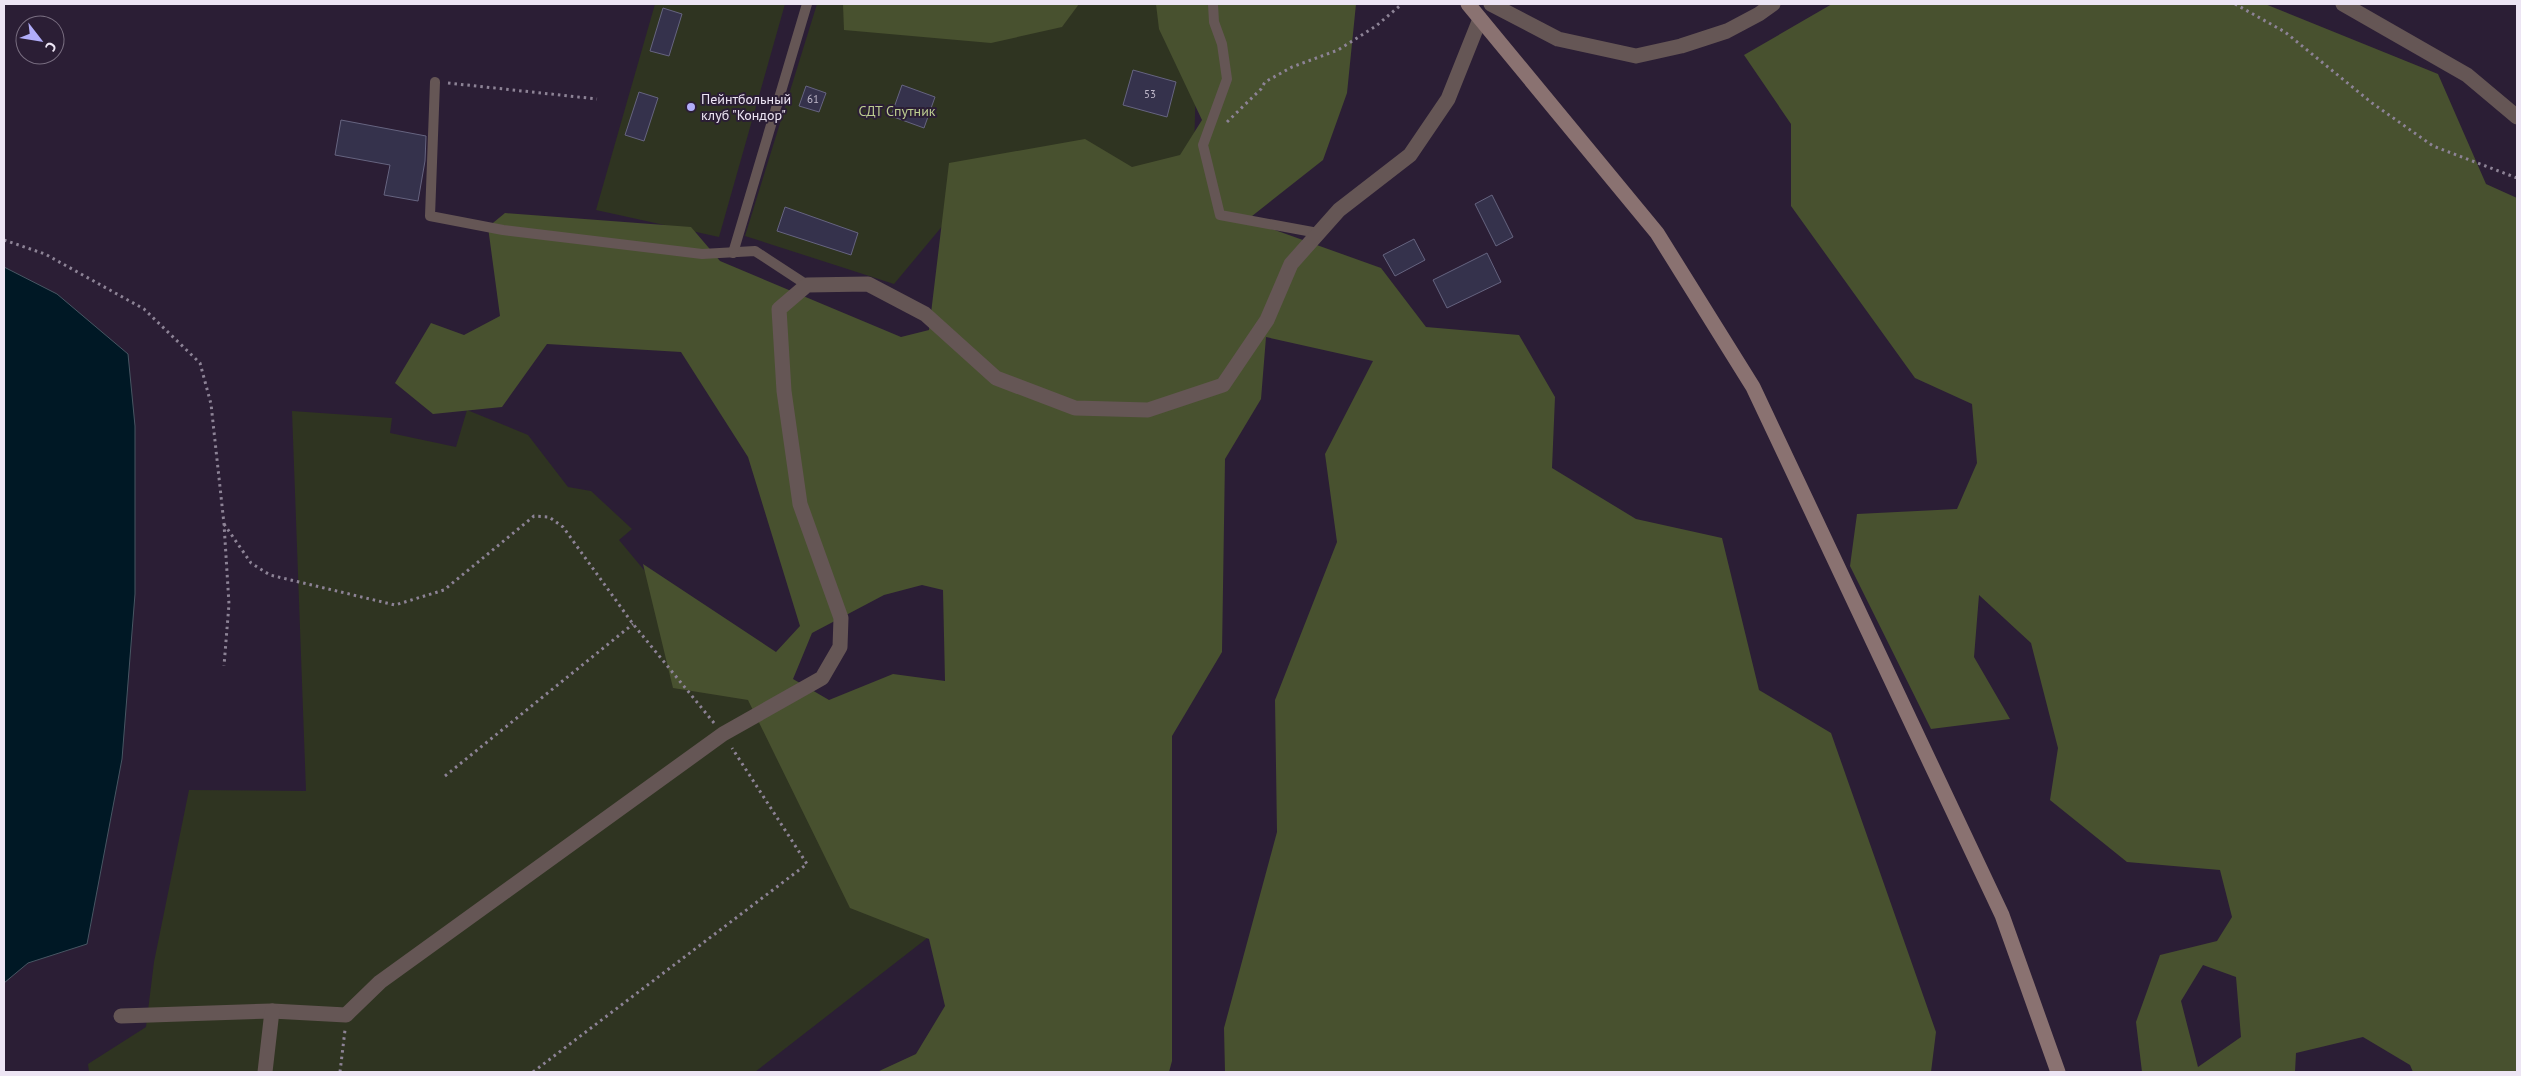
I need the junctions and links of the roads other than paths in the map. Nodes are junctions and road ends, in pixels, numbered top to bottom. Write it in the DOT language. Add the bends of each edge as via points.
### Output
graph roads {
  1 [pos="807,4"];
  2 [pos="1212,4"];
  3 [pos="1468,4"];
  4 [pos="1491,4"];
  5 [pos="1773,4"];
  6 [pos="2343,4"];
  7 [pos="1480,19"];
  8 [pos="435,82"];
  9 [pos="2517,116"];
  10 [pos="1318,233"];
  11 [pos="733,253"];
  12 [pos="807,285"];
  13 [pos="272,1011"];
  14 [pos="121,1016"];
  15 [pos="265,1072"];
  16 [pos="2058,1072"];
  1 -- 11 [label="lane"];
  2 -- 10 [label="lane" via="1227,79 1203,145 1220,215"];
  3 -- 7 [label="main road"];
  4 -- 5 [label="street" via="1558,39 1636,56 1727,31"];
  6 -- 9 [label="street" via="2467,75"];
  7 -- 10 [label="street" via="1448,99 1410,155 1339,210"];
  7 -- 16 [label="main road" via="1657,233 1753,387 2002,915"];
  8 -- 11 [label="lane" via="430,216 503,230 702,254"];
  10 -- 12 [label="street" via="1291,264 1266,320 1223,386 1148,410 1076,408 996,378 926,314 868,284"];
  11 -- 12 [label="lane" via="755,251"];
  12 -- 13 [label="street" via="779,308 784,391 800,504 841,618 840,647 822,678 723,734 380,982 346,1015"];
  13 -- 14 [label="street"];
  13 -- 15 [label="street"];
}
